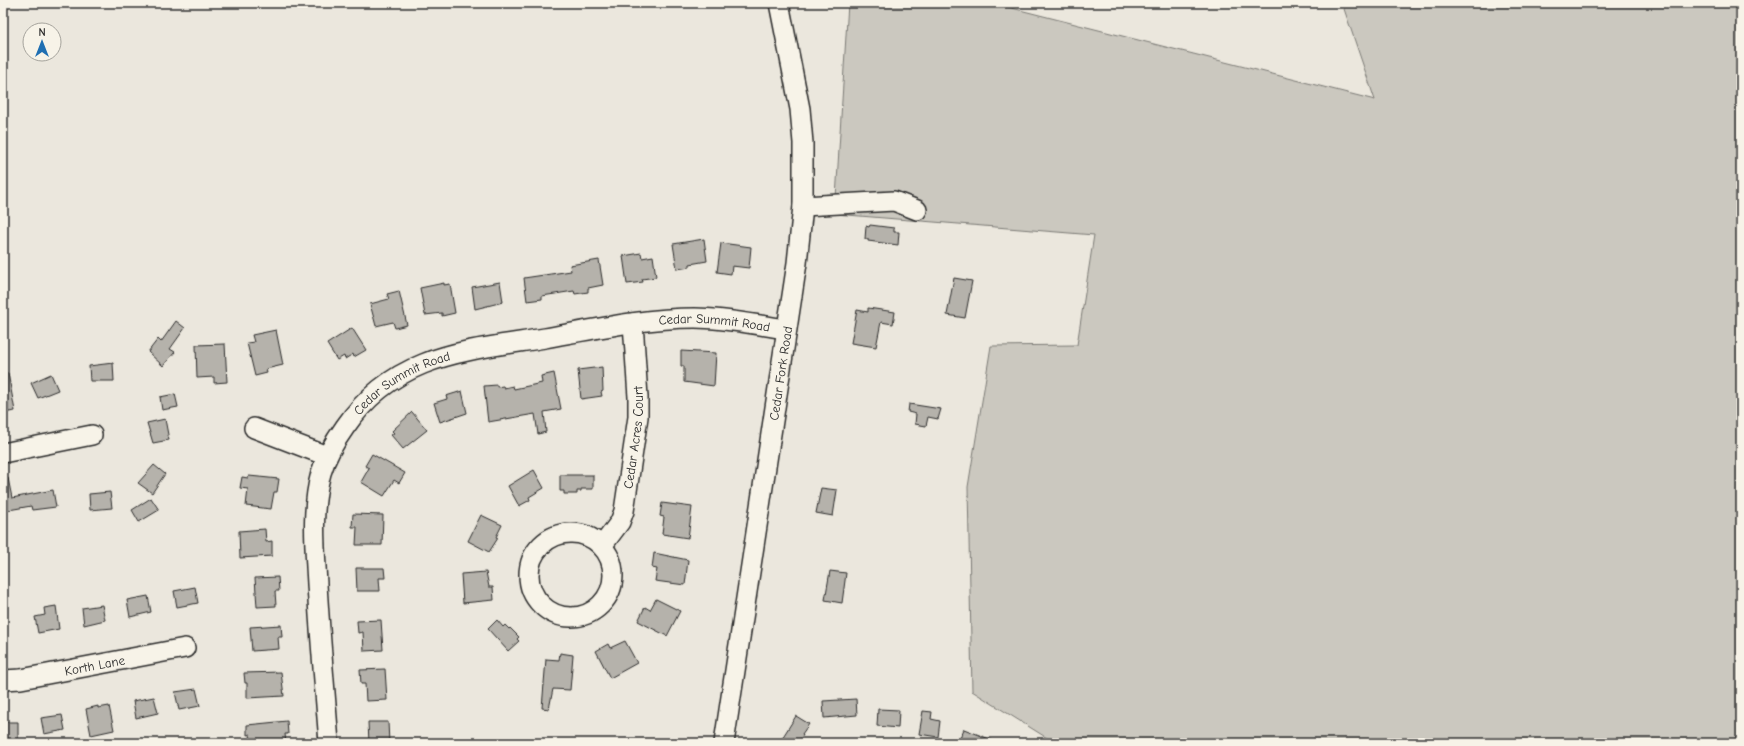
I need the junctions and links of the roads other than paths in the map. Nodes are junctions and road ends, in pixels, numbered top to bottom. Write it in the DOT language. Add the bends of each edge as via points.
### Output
graph roads {
  1 [pos="779,3"];
  2 [pos="803,206"];
  3 [pos="917,210"];
  4 [pos="633,323"];
  5 [pos="786,329"];
  6 [pos="254,428"];
  7 [pos="92,436"];
  8 [pos="3,453"];
  9 [pos="327,456"];
  10 [pos="602,546"];
  11 [pos="185,648"];
  12 [pos="3,680"];
  13 [pos="329,743"];
  14 [pos="724,743"];
  1 -- 2 [label="street, Cedar Fork Road" via="800,109"];
  2 -- 3 [label="street" via="894,201"];
  2 -- 5 [label="street, Cedar Fork Road"];
  4 -- 5 [label="street, Cedar Summit Road" via="696,318"];
  4 -- 9 [label="street, Cedar Summit Road" via="435,358 386,384 367,400"];
  4 -- 10 [label="street, Cedar Acres Court" via="638,397 635,436 624,511 620,522"];
  5 -- 14 [label="street, Cedar Fork Road"];
  6 -- 9 [label="street"];
  7 -- 8 [label="street"];
  9 -- 13 [label="street, Cedar Summit Road" via="318,487 314,533"];
  10 -- 10 [label="street" via="587,535 568,533 554,536 542,544 532,559 529,578 535,596 556,614 565,616 584,615 600,605 606,598 613,580 612,562"];
  11 -- 12 [label="street, Korth Lane"];
}
